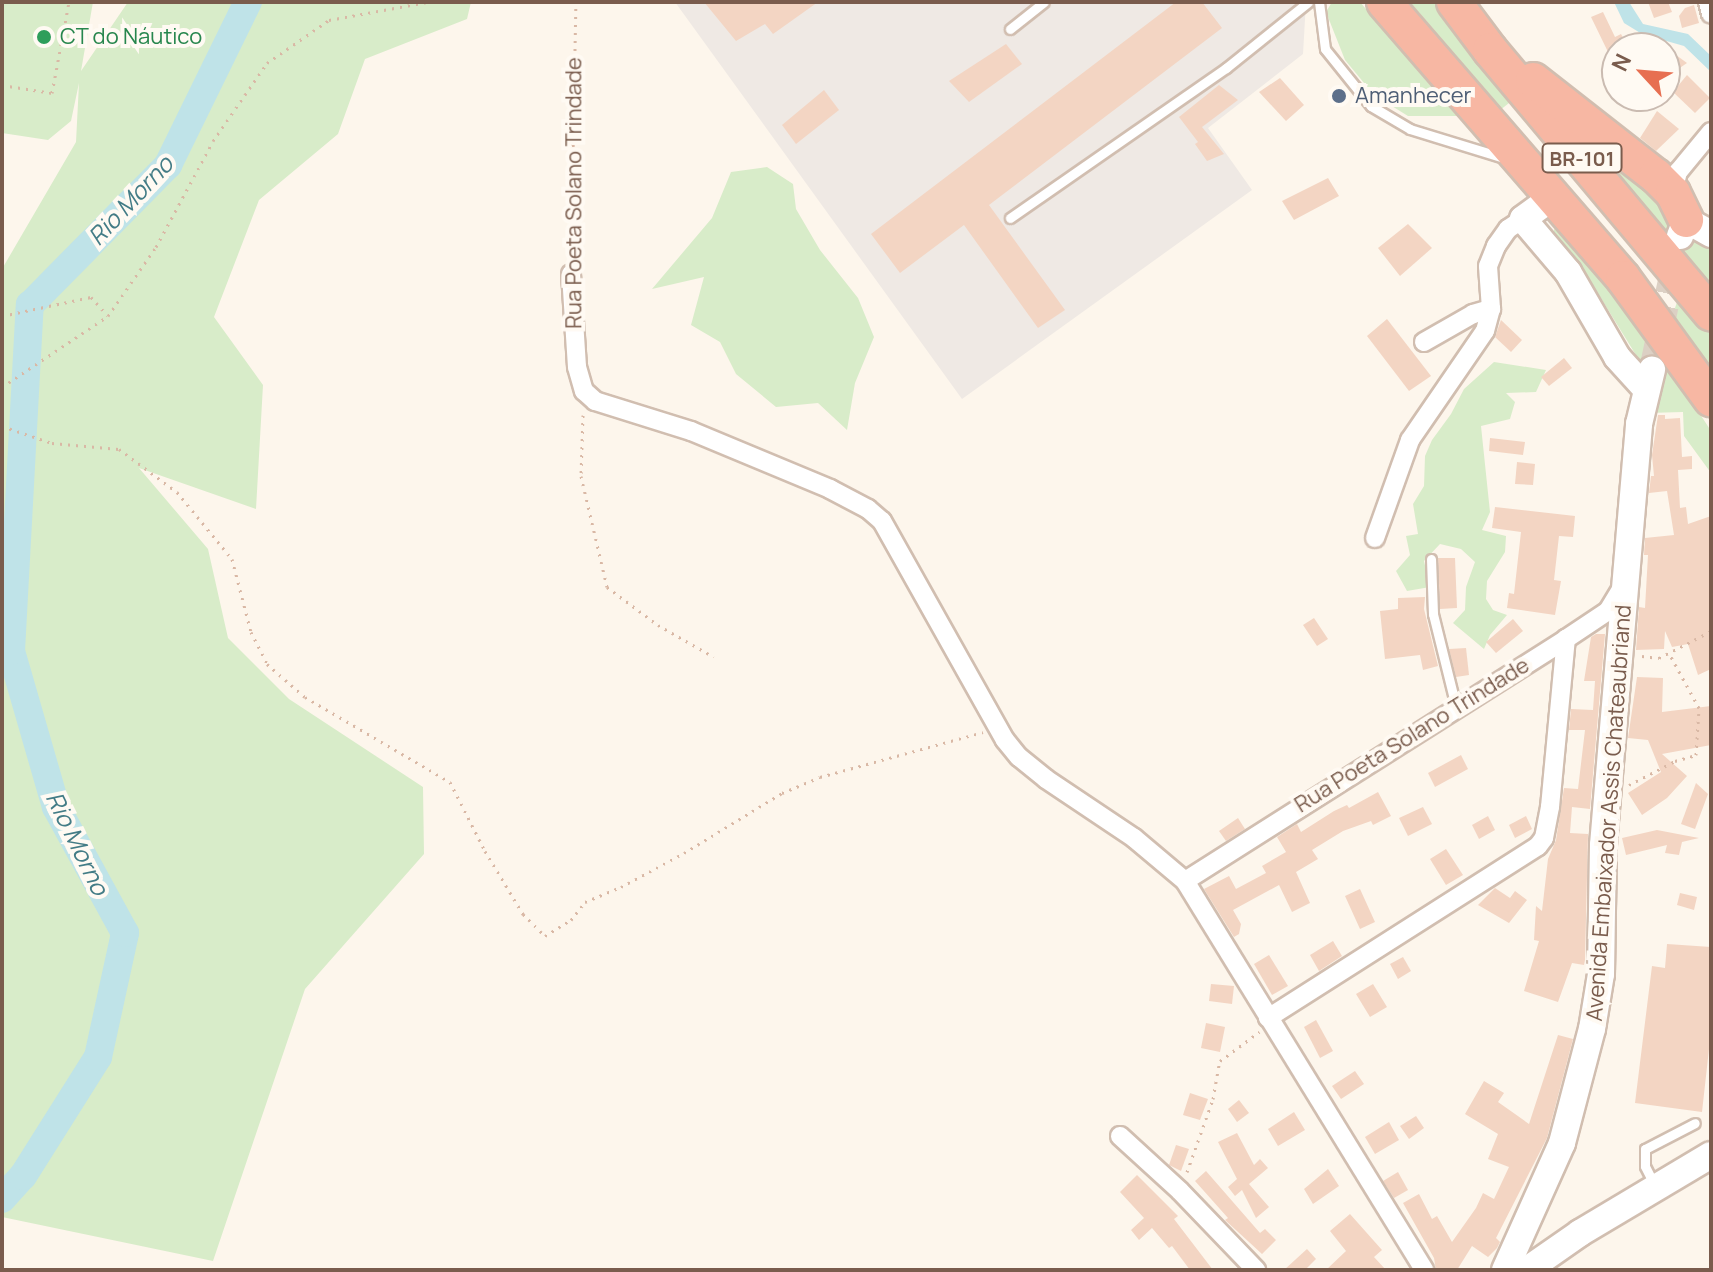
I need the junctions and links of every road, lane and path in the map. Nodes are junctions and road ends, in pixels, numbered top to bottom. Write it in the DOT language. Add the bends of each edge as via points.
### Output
graph roads {
  1 [pos="69,2"];
  2 [pos="427,2"];
  3 [pos="576,2"];
  4 [pos="1044,2"];
  5 [pos="1308,2"];
  6 [pos="1319,2"];
  7 [pos="1384,2"];
  8 [pos="1454,2"];
  9 [pos="1708,2"];
  10 [pos="1711,14"];
  11 [pos="1010,29"];
  12 [pos="1490,50"];
  13 [pos="2,85"];
  14 [pos="1711,132"];
  15 [pos="1523,163"];
  16 [pos="1553,197"];
  17 [pos="1010,218"];
  18 [pos="1523,219"];
  19 [pos="1688,221"];
  20 [pos="571,274"];
  21 [pos="1491,309"];
  22 [pos="1711,313"];
  23 [pos="2,316"];
  24 [pos="108,316"];
  25 [pos="1424,342"];
  26 [pos="2,387"];
  27 [pos="584,391"];
  28 [pos="1711,399"];
  29 [pos="2,426"];
  30 [pos="1375,538"];
  31 [pos="1431,559"];
  32 [pos="1627,578"];
  33 [pos="1711,631"];
  34 [pos="1566,639"];
  35 [pos="1669,653"];
  36 [pos="1621,654"];
  37 [pos="714,657"];
  38 [pos="1456,707"];
  39 [pos="998,728"];
  40 [pos="1608,796"];
  41 [pos="1185,881"];
  42 [pos="1269,1021"];
  43 [pos="1695,1123"];
  44 [pos="1120,1136"];
  45 [pos="1711,1155"];
  46 [pos="1655,1186"];
  47 [pos="1180,1191"];
  48 [pos="1256,1270"];
  49 [pos="1424,1270"];
  50 [pos="1505,1270"];
  51 [pos="1527,1270"];
  1 -- 13 [label="path" via="52,93"];
  2 -- 24 [label="path" via="329,20 267,63 213,141 156,247"];
  3 -- 20 [label="path, Rua Poeta Solano Trindade"];
  4 -- 11 [label="lane"];
  5 -- 17 [label="lane" via="1226,68"];
  6 -- 15 [label="lane" via="1325,49 1371,106 1410,129"];
  7 -- 15 [label="highway, BR-101"];
  8 -- 12 [label="highway, BR-101"];
  9 -- 10 [label="street"];
  12 -- 19 [label="highway" via="1572,109"];
  12 -- 22 [label="highway, BR-101"];
  14 -- 19 [label="street" via="1678,172"];
  15 -- 16 [label="highway, BR-101"];
  16 -- 18 [label="main road"];
  16 -- 28 [label="highway, BR-101" via="1623,278"];
  18 -- 21 [label="street" via="1508,229 1488,266"];
  18 -- 32 [label="main road, Avenida Embaixador Assis Chateaubriand" via="1568,272 1617,357 1649,380 1639,424"];
  20 -- 27 [label="street, Rua Poeta Solano Trindade"];
  21 -- 25 [label="street"];
  21 -- 30 [label="street" via="1470,357 1410,440"];
  23 -- 24 [label="path" via="91,297"];
  24 -- 26 [label="path"];
  27 -- 37 [label="path" via="581,476 607,587"];
  27 -- 39 [label="street" via="612,408 691,431 868,509 882,521"];
  29 -- 39 [label="path" via="52,443 119,449 177,492 232,559 251,632 267,664 305,697 450,782 523,914 545,936 571,920 585,902 684,853 782,793 820,777"];
  31 -- 38 [label="lane" via="1433,614"];
  32 -- 34 [label="street, Rua Poeta Solano Trindade" via="1608,611"];
  32 -- 36 [label="main road, Avenida Embaixador Assis Chateaubriand"];
  33 -- 35 [label="path"];
  34 -- 38 [label="street, Rua Poeta Solano Trindade"];
  34 -- 42 [label="street" via="1550,807 1538,846"];
  35 -- 36 [label="path" via="1659,658"];
  35 -- 40 [label="path" via="1699,708 1696,755"];
  36 -- 40 [label="main road, Avenida Embaixador Assis Chateaubriand"];
  38 -- 41 [label="street, Rua Poeta Solano Trindade"];
  39 -- 41 [label="street" via="1019,757"];
  40 -- 50 [label="main road, Avenida Embaixador Assis Chateaubriand" via="1601,974 1592,1029 1562,1143"];
  41 -- 42 [label="street"];
  42 -- 47 [label="path" via="1220,1061 1213,1099"];
  42 -- 49 [label="street"];
  43 -- 46 [label="lane" via="1645,1149 1645,1166"];
  44 -- 47 [label="street"];
  45 -- 46 [label="main road"];
  46 -- 51 [label="main road"];
  47 -- 48 [label="street"];
}
